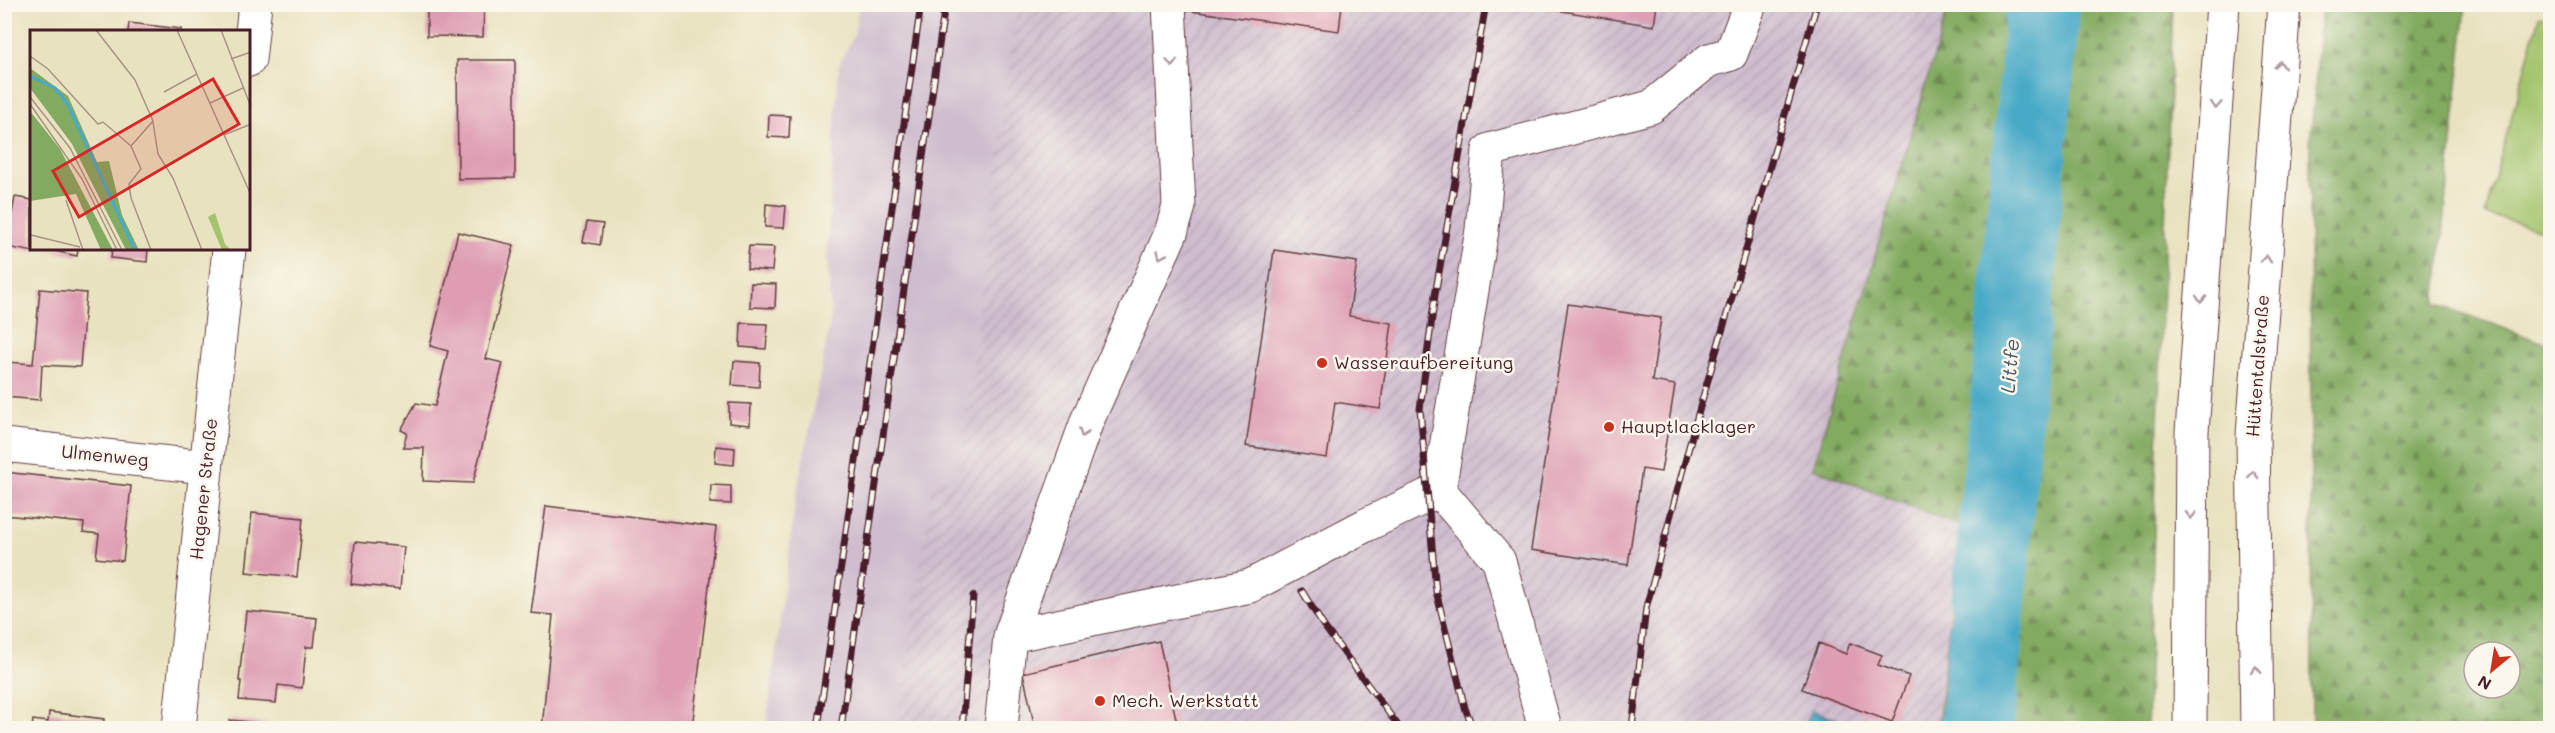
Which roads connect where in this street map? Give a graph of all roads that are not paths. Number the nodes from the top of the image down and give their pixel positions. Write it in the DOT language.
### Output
graph roads {
  1 [pos="255,4"];
  2 [pos="1169,4"];
  3 [pos="1750,4"];
  4 [pos="2223,4"];
  5 [pos="2284,4"];
  6 [pos="250,51"];
  7 [pos="229,250"];
  8 [pos="4,445"];
  9 [pos="206,467"];
  10 [pos="1439,490"];
  11 [pos="1010,636"];
  12 [pos="179,729"];
  13 [pos="1001,729"];
  14 [pos="1545,729"];
  15 [pos="2190,729"];
  16 [pos="2257,729"];
  1 -- 6 [label="main road"];
  2 -- 11 [label="main road, one-way"];
  3 -- 10 [label="main road"];
  4 -- 15 [label="main road, one-way"];
  16 -- 5 [label="main road, Hüttentalstraße, one-way"];
  7 -- 9 [label="main road, Hagener Straße"];
  8 -- 9 [label="main road, Ulmenweg"];
  9 -- 12 [label="main road, Hagener Straße"];
  10 -- 11 [label="main road"];
  10 -- 14 [label="main road"];
  11 -- 13 [label="main road"];
}
